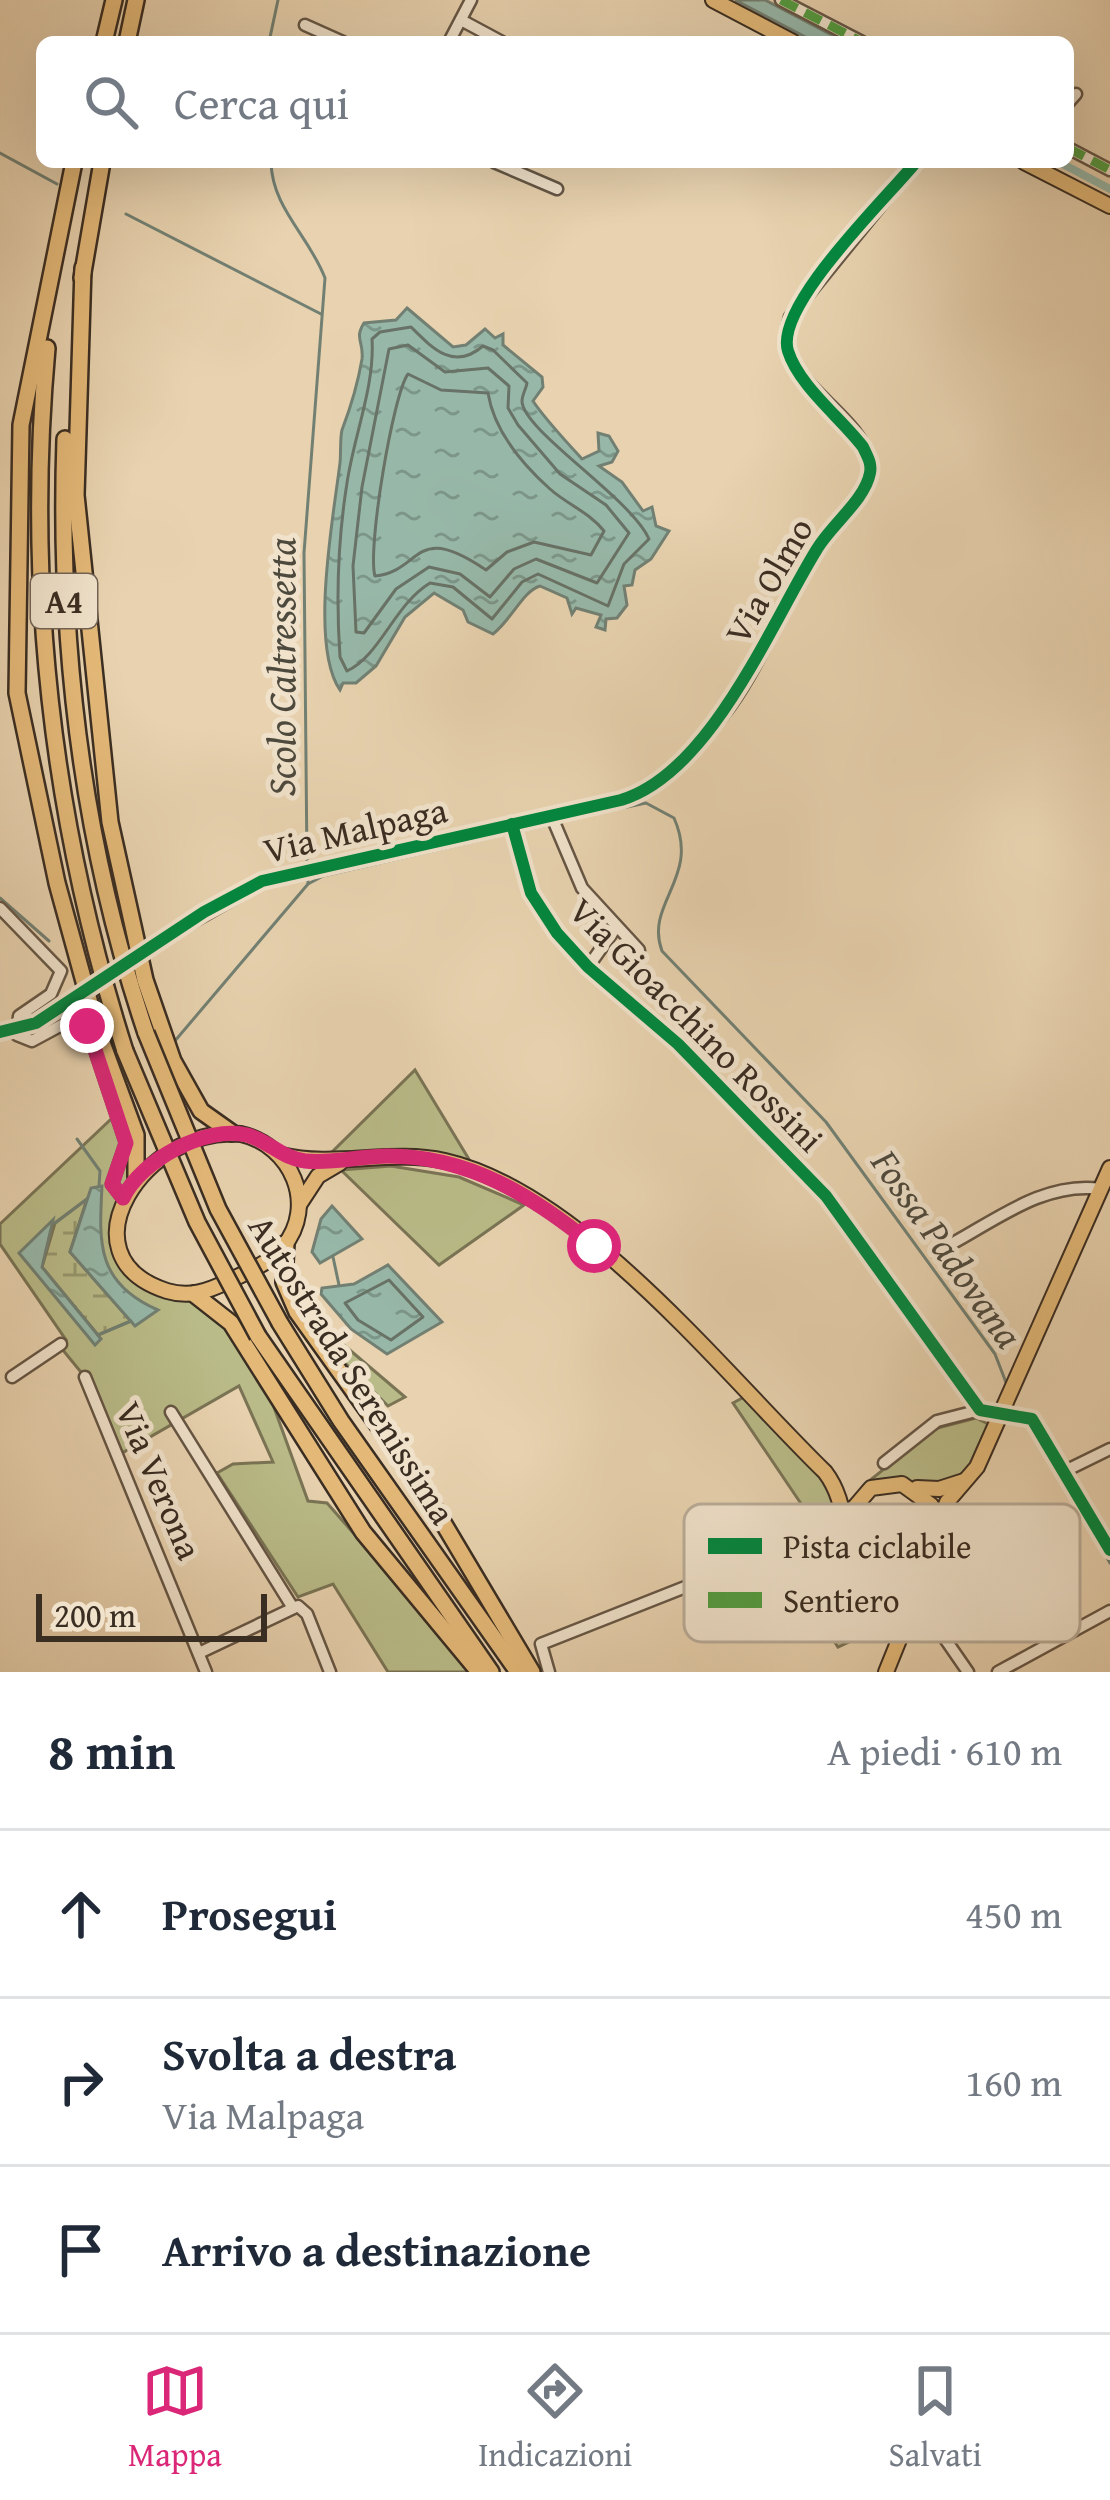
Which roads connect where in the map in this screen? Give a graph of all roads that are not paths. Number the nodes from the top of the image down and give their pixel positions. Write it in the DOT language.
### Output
graph roads {
  1 [pos="114,0"];
  2 [pos="136,0"];
  3 [pos="471,0"];
  4 [pos="712,0"];
  5 [pos="782,0"];
  6 [pos="460,20"];
  7 [pos="305,25"];
  8 [pos="105,36"];
  9 [pos="129,36"];
  10 [pos="330,36"];
  11 [pos="452,36"];
  12 [pos="491,36"];
  13 [pos="781,36"];
  14 [pos="851,36"];
  15 [pos="1074,151"];
  16 [pos="75,168"];
  17 [pos="75,168"];
  18 [pos="101,168"];
  19 [pos="508,168"];
  20 [pos="911,168"];
  21 [pos="1036,168"];
  22 [pos="1110,170"];
  23 [pos="557,189"];
  24 [pos="1110,206"];
  25 [pos="83,268"];
  26 [pos="552,820"];
  27 [pos="513,829"];
  28 [pos="0,908"];
  29 [pos="615,929"];
  30 [pos="156,943"];
  31 [pos="639,950"];
  32 [pos="588,967"];
  33 [pos="69,1002"];
  34 [pos="153,1029"];
  35 [pos="16,1030"];
  36 [pos="0,1032"];
  37 [pos="113,1086"];
  38 [pos="122,1115"];
  39 [pos="232,1133"];
  40 [pos="281,1155"];
  41 [pos="361,1157"];
  42 [pos="1110,1168"];
  43 [pos="136,1177"];
  44 [pos="1101,1189"];
  45 [pos="123,1198"];
  46 [pos="299,1205"];
  47 [pos="286,1244"];
  48 [pos="936,1252"];
  49 [pos="194,1294"];
  50 [pos="61,1344"];
  51 [pos="12,1377"];
  52 [pos="85,1377"];
  53 [pos="1013,1406"];
  54 [pos="980,1410"];
  55 [pos="171,1412"];
  56 [pos="1110,1449"];
  57 [pos="884,1463"];
  58 [pos="1065,1471"];
  59 [pos="825,1472"];
  60 [pos="964,1481"];
  61 [pos="912,1487"];
  62 [pos="871,1488"];
  63 [pos="840,1504"];
  64 [pos="859,1504"];
  65 [pos="932,1504"];
  66 [pos="945,1504"];
  67 [pos="1110,1550"];
  68 [pos="684,1587"];
  69 [pos="292,1608"];
  70 [pos="1110,1611"];
  71 [pos="1080,1627"];
  72 [pos="898,1642"];
  73 [pos="947,1642"];
  74 [pos="1053,1642"];
  75 [pos="199,1653"];
  76 [pos="206,1672"];
  77 [pos="330,1672"];
  78 [pos="479,1672"];
  79 [pos="491,1672"];
  80 [pos="518,1672"];
  81 [pos="532,1672"];
  82 [pos="550,1672"];
  83 [pos="886,1672"];
  84 [pos="968,1672"];
  85 [pos="998,1672"];
  1 -- 8 [label="highway"];
  2 -- 9 [label="highway"];
  3 -- 6 [label="street"];
  4 -- 13 [label="main road"];
  5 -- 14 [label="street"];
  6 -- 11 [label="street"];
  6 -- 12 [label="street"];
  7 -- 10 [label="street"];
  15 -- 22 [label="street"];
  16 -- 79 [label="highway, Autostrada Serenissima / A4, bridge"];
  17 -- 37 [label="highway"];
  18 -- 25 [label="highway, Autostrada Serenissima / A4"];
  19 -- 23 [label="street"];
  20 -- 26 [label="street, Via Olmo"];
  21 -- 24 [label="main road"];
  25 -- 34 [label="highway"];
  25 -- 34 [label="highway, Autostrada Serenissima / A4"];
  26 -- 27 [label="street, Via Olmo"];
  26 -- 29 [label="street, Via Gioacchino Rossini"];
  27 -- 30 [label="street, Via Malpaga"];
  27 -- 32 [label="street, Via Gioacchino Rossini"];
  28 -- 35 [label="street"];
  29 -- 31 [label="street, Via Gioacchino Rossini"];
  29 -- 32 [label="street, Via Gioacchino Rossini"];
  32 -- 54 [label="street, Via Gioacchino Rossini"];
  33 -- 35 [label="street"];
  34 -- 39 [label="highway"];
  34 -- 80 [label="highway, Autostrada Serenissima / A4, bridge"];
  35 -- 36 [label="street"];
  35 -- 37 [label="street"];
  37 -- 38 [label="highway"];
  38 -- 43 [label="highway"];
  38 -- 45 [label="street"];
  39 -- 40 [label="main road"];
  39 -- 43 [label="main road"];
  40 -- 41 [label="main road"];
  40 -- 46 [label="main road"];
  41 -- 46 [label="main road"];
  41 -- 59 [label="main road"];
  42 -- 44 [label="main road"];
  43 -- 45 [label="main road"];
  44 -- 48 [label="street"];
  44 -- 53 [label="main road"];
  45 -- 49 [label="main road"];
  46 -- 47 [label="main road"];
  47 -- 49 [label="main road"];
  47 -- 81 [label="highway"];
  49 -- 78 [label="highway"];
  50 -- 51 [label="street"];
  52 -- 75 [label="street, Via Verona"];
  53 -- 54 [label="street"];
  53 -- 58 [label="street"];
  53 -- 60 [label="main road"];
  54 -- 57 [label="street"];
  55 -- 69 [label="street"];
  56 -- 58 [label="street"];
  58 -- 67 [label="street"];
  59 -- 62 [label="main road"];
  59 -- 63 [label="main road"];
  60 -- 61 [label="main road"];
  60 -- 66 [label="main road"];
  61 -- 62 [label="main road"];
  61 -- 65 [label="main road"];
  62 -- 64 [label="main road"];
  68 -- 82 [label="street"];
  69 -- 75 [label="street"];
  69 -- 77 [label="street"];
  70 -- 71 [label="street"];
  72 -- 83 [label="main road"];
  73 -- 84 [label="street"];
  74 -- 85 [label="street"];
  75 -- 76 [label="street, Via Verona"];
}
